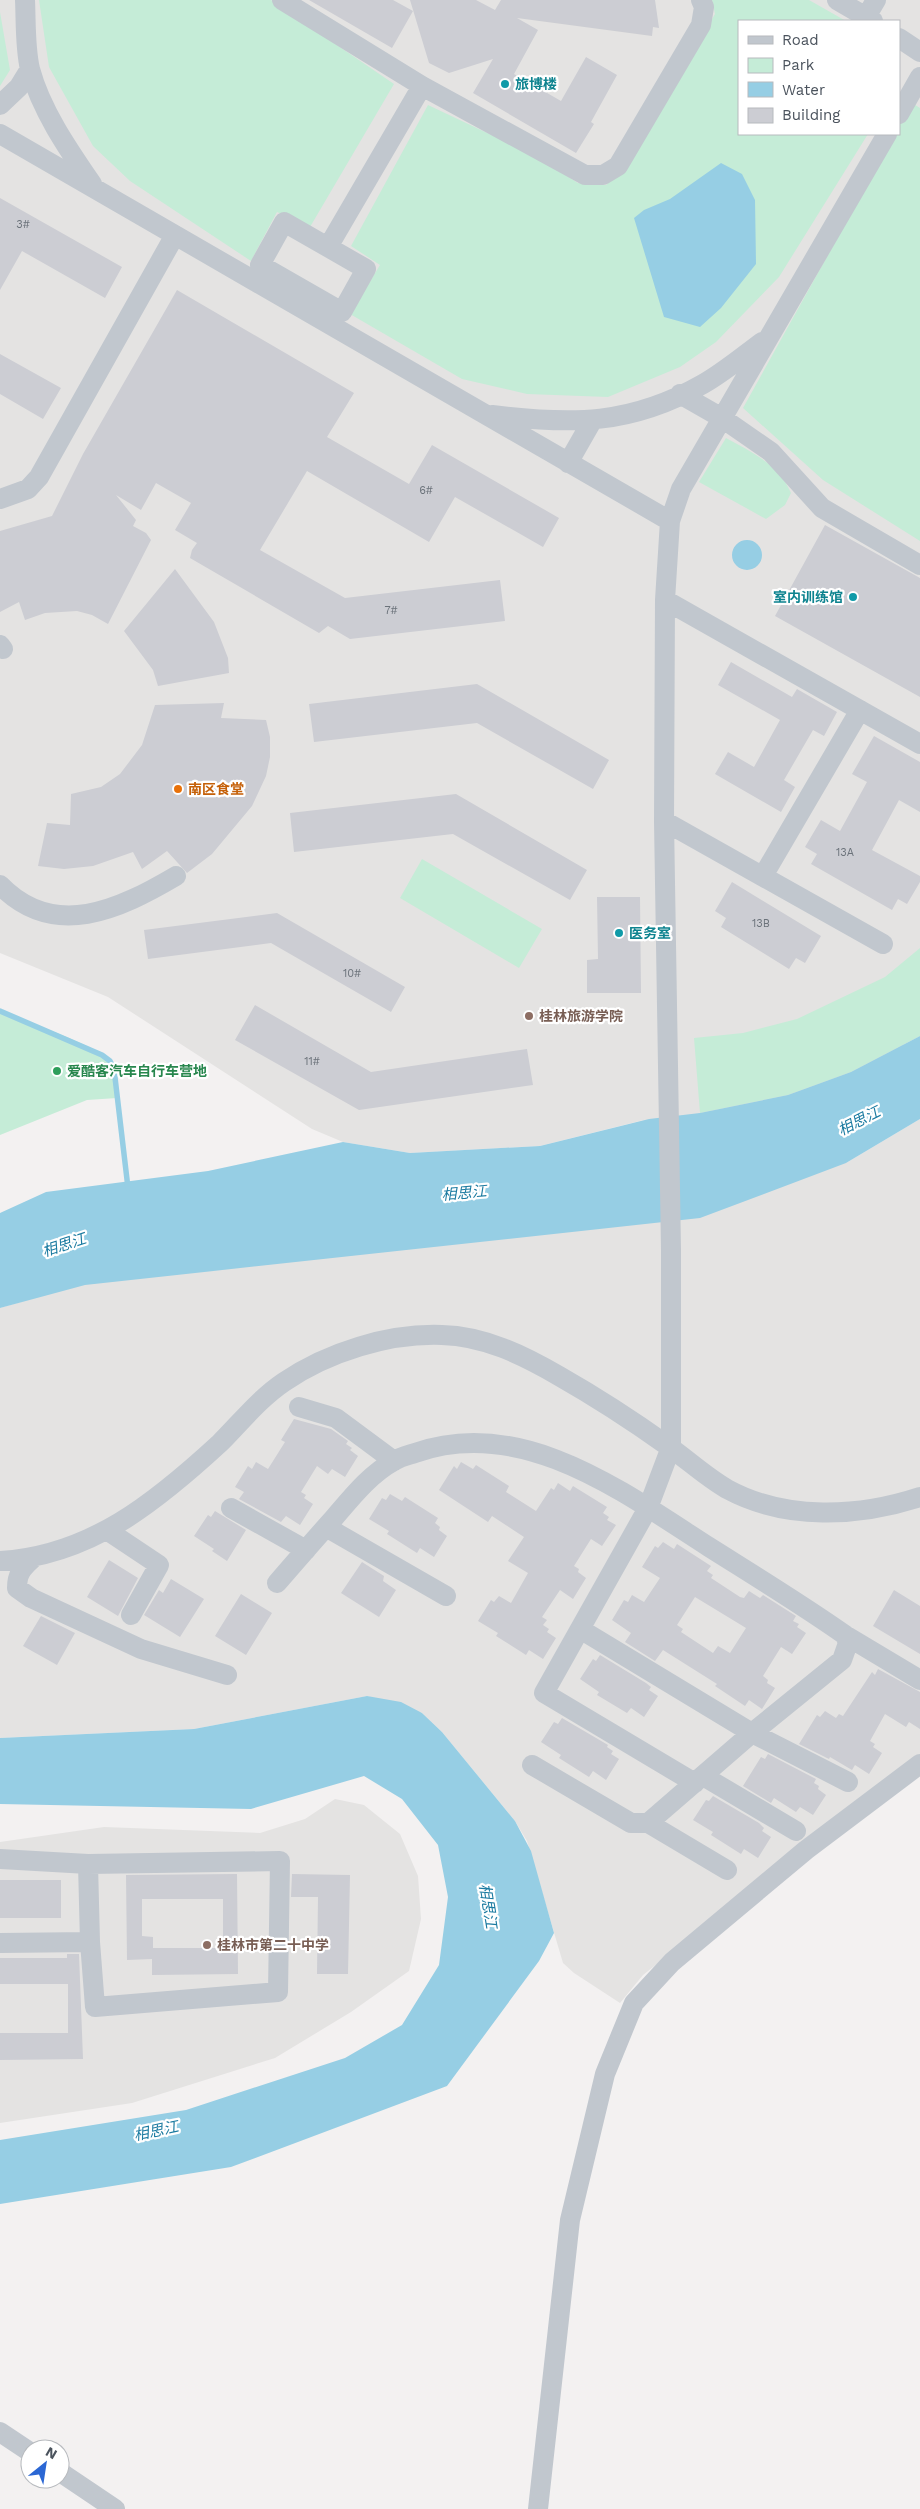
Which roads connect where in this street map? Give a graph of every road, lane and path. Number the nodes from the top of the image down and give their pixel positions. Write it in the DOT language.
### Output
graph roads {
  1 [pos="13,0"];
  2 [pos="25,0"];
  3 [pos="282,0"];
  4 [pos="701,0"];
  5 [pos="837,0"];
  6 [pos="871,13"];
  7 [pos="26,27"];
  8 [pos="900,39"];
  9 [pos="920,52"];
  10 [pos="30,68"];
  11 [pos="422,86"];
  12 [pos="917,88"];
  13 [pos="0,105"];
  14 [pos="900,113"];
  15 [pos="0,134"];
  16 [pos="886,135"];
  17 [pos="95,189"];
  18 [pos="175,236"];
  19 [pos="328,247"];
  20 [pos="300,298"];
  21 [pos="770,336"];
  22 [pos="680,394"];
  23 [pos="484,414"];
  24 [pos="722,418"];
  25 [pos="592,421"];
  26 [pos="568,462"];
  27 [pos="0,500"];
  28 [pos="670,521"];
  29 [pos="920,565"];
  30 [pos="665,600"];
  31 [pos="860,710"];
  32 [pos="920,744"];
  33 [pos="664,820"];
  34 [pos="176,876"];
  35 [pos="763,876"];
  36 [pos="0,885"];
  37 [pos="884,944"];
  38 [pos="298,1407"];
  39 [pos="671,1448"];
  40 [pos="394,1460"];
  41 [pos="920,1497"];
  42 [pos="231,1508"];
  43 [pos="648,1508"];
  44 [pos="326,1527"];
  45 [pos="108,1531"];
  46 [pos="306,1550"];
  47 [pos="12,1558"];
  48 [pos="277,1583"];
  49 [pos="446,1596"];
  50 [pos="131,1616"];
  51 [pos="580,1629"];
  52 [pos="845,1635"];
  53 [pos="227,1675"];
  54 [pos="920,1680"];
  55 [pos="752,1732"];
  56 [pos="920,1764"];
  57 [pos="532,1765"];
  58 [pos="699,1779"];
  59 [pos="848,1782"];
  60 [pos="648,1823"];
  61 [pos="796,1831"];
  62 [pos="0,1859"];
  63 [pos="88,1864"];
  64 [pos="726,1870"];
  65 [pos="90,1942"];
  66 [pos="0,1943"];
  67 [pos="0,2432"];
  68 [pos="20,2445"];
  69 [pos="70,2479"];
  70 [pos="115,2509"];
  71 [pos="538,2509"];
  1 -- 7 [label="street"];
  2 -- 7 [label="street"];
  3 -- 11 [label="street"];
  4 -- 11 [label="street"];
  5 -- 6 [label="street"];
  7 -- 10 [label="street"];
  8 -- 9 [label="street"];
  10 -- 13 [label="street"];
  10 -- 17 [label="street"];
  11 -- 19 [label="street"];
  12 -- 14 [label="street"];
  15 -- 17 [label="street"];
  16 -- 21 [label="street"];
  17 -- 18 [label="street"];
  18 -- 20 [label="street"];
  18 -- 27 [label="street"];
  19 -- 20 [label="street"];
  19 -- 20 [label="street"];
  20 -- 23 [label="street"];
  21 -- 22 [label="street"];
  21 -- 24 [label="street"];
  22 -- 24 [label="street"];
  22 -- 25 [label="street"];
  23 -- 25 [label="street"];
  23 -- 26 [label="street"];
  24 -- 28 [label="street"];
  24 -- 29 [label="street"];
  25 -- 26 [label="street"];
  26 -- 28 [label="street"];
  28 -- 30 [label="street"];
  30 -- 31 [label="street"];
  30 -- 33 [label="street"];
  31 -- 32 [label="street"];
  31 -- 35 [label="street"];
  33 -- 35 [label="street"];
  33 -- 39 [label="street"];
  34 -- 36 [label="street"];
  35 -- 37 [label="street"];
  38 -- 40 [label="street"];
  39 -- 41 [label="street"];
  39 -- 43 [label="street"];
  39 -- 45 [label="street"];
  40 -- 43 [label="street"];
  40 -- 44 [label="street"];
  42 -- 46 [label="street"];
  43 -- 51 [label="street"];
  43 -- 52 [label="street"];
  44 -- 46 [label="street"];
  44 -- 49 [label="street"];
  45 -- 47 [label="street"];
  45 -- 50 [label="street"];
  46 -- 48 [label="street"];
  47 -- 53 [label="street"];
  51 -- 55 [label="street"];
  51 -- 58 [label="street"];
  52 -- 54 [label="street"];
  52 -- 55 [label="street"];
  55 -- 58 [label="street"];
  55 -- 59 [label="street"];
  56 -- 71 [label="street"];
  57 -- 60 [label="street"];
  58 -- 60 [label="street"];
  58 -- 61 [label="street"];
  60 -- 64 [label="street"];
  62 -- 63 [label="street"];
  63 -- 65 [label="street"];
  63 -- 65 [label="street"];
  65 -- 66 [label="street"];
  67 -- 68 [label="street"];
  69 -- 70 [label="street"];
}
